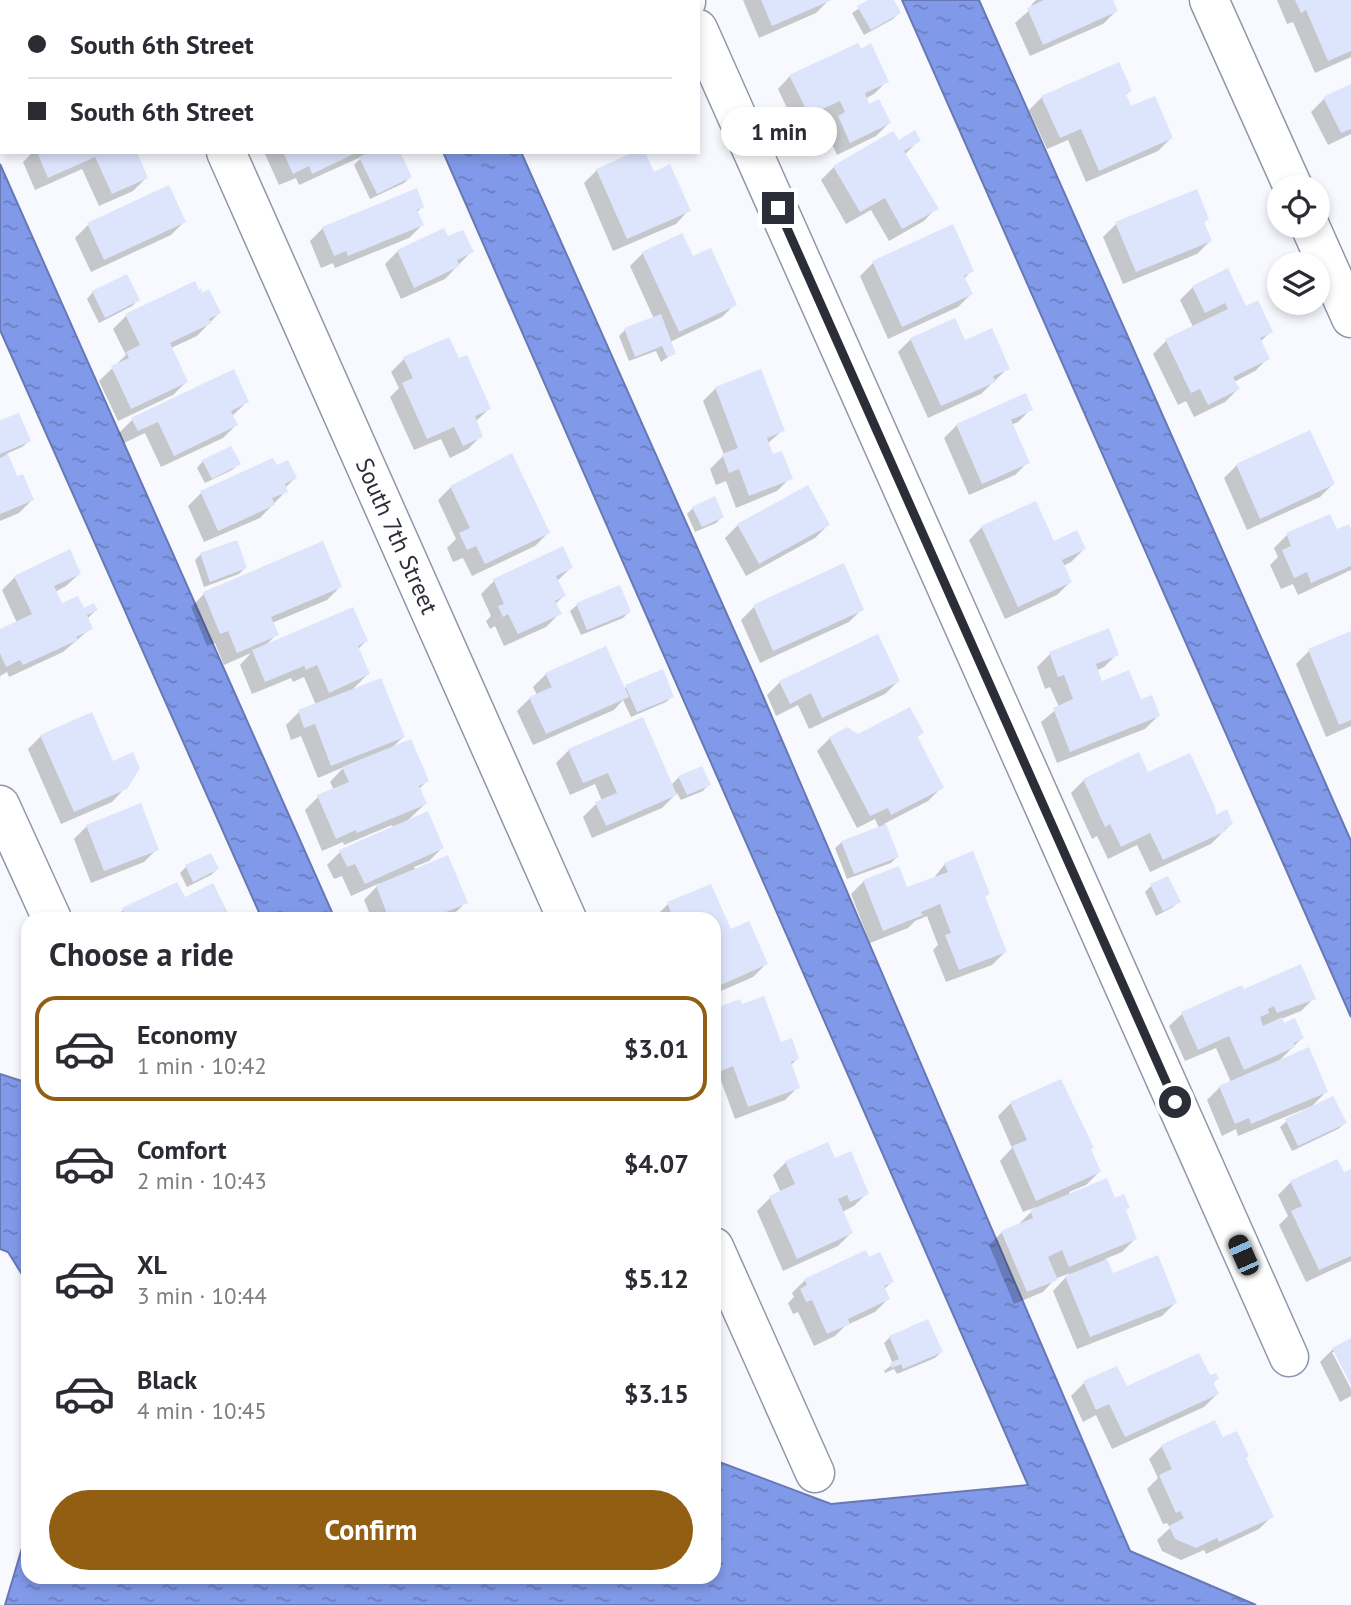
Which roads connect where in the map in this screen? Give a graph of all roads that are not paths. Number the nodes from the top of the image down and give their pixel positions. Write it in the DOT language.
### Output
graph roads {
  1 [pos="1209,0"];
  2 [pos="700,33"];
  3 [pos="227,154"];
  4 [pos="1288,175"];
  5 [pos="1315,238"];
  6 [pos="1351,318"];
  7 [pos="0,805"];
  8 [pos="49,912"];
  9 [pos="565,912"];
  10 [pos="721,1263"];
  11 [pos="1289,1357"];
  12 [pos="815,1473"];
  1 -- 4 [label="street"];
  2 -- 11 [label="street"];
  3 -- 9 [label="street, South 7th Street"];
  5 -- 6 [label="street"];
  7 -- 8 [label="street"];
  10 -- 12 [label="street"];
}
